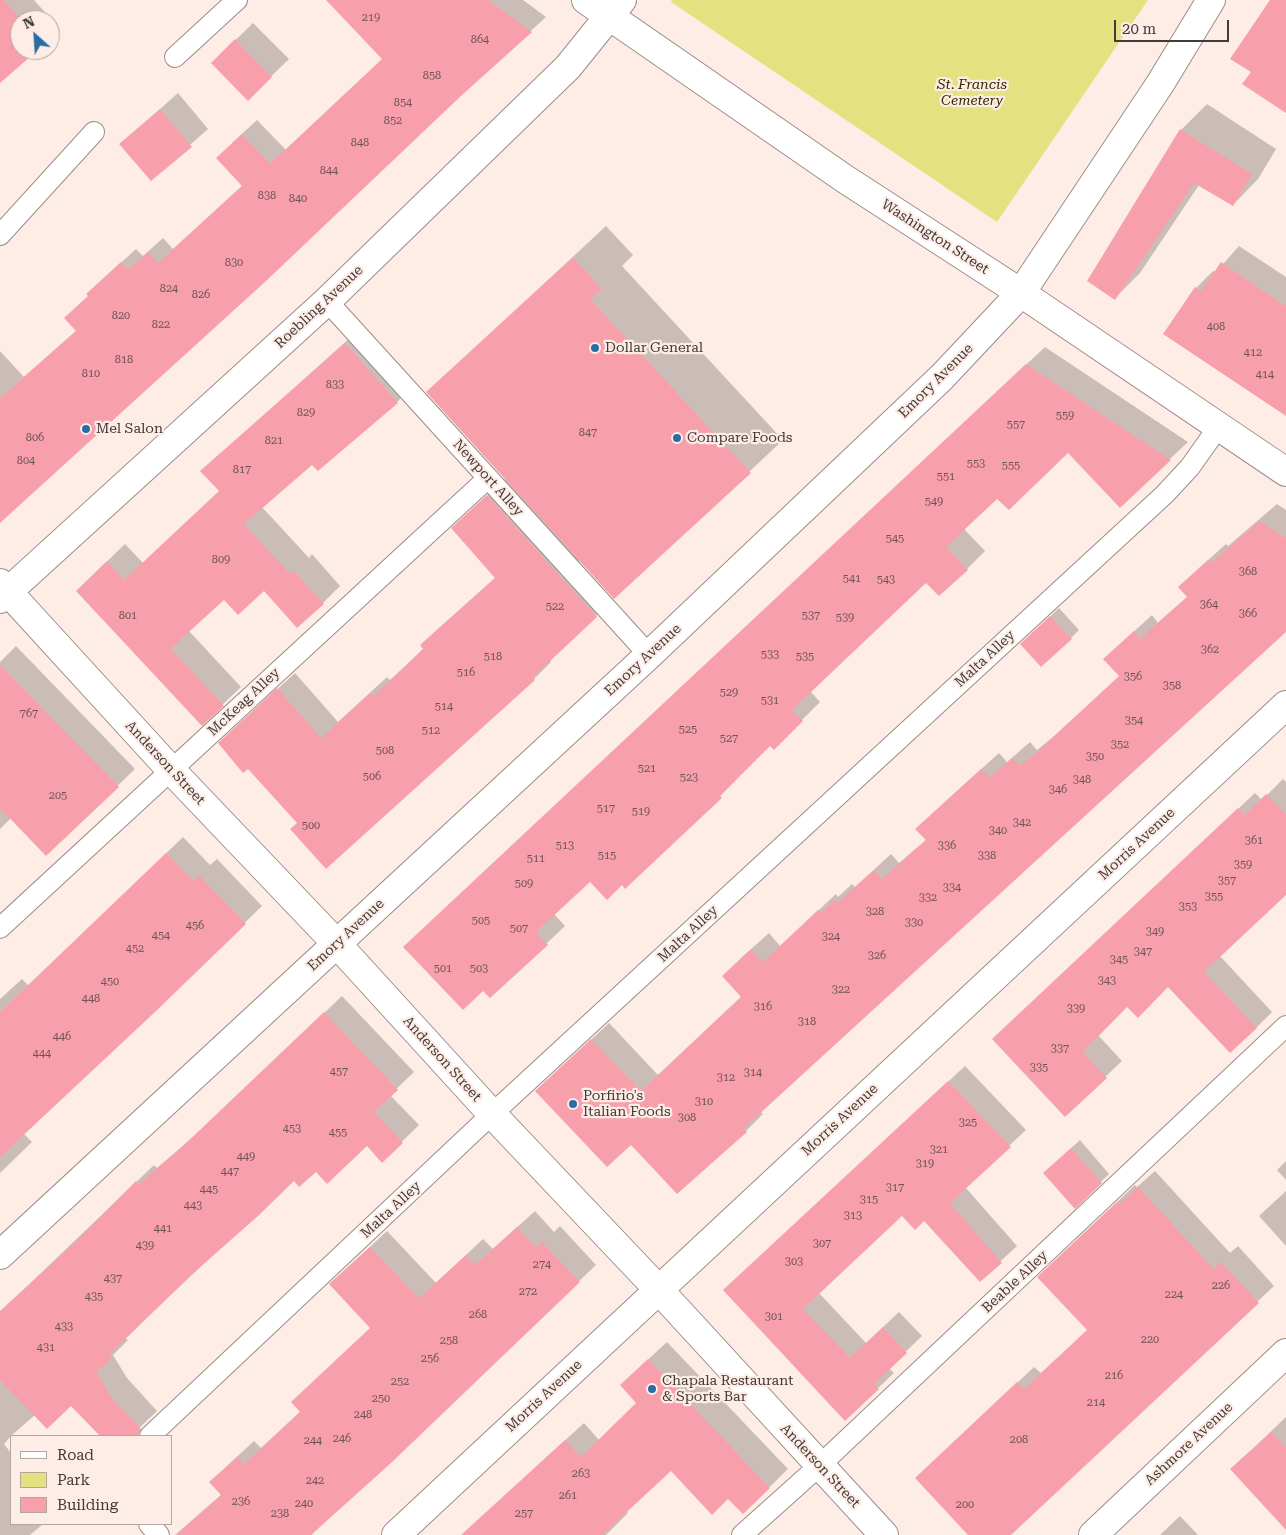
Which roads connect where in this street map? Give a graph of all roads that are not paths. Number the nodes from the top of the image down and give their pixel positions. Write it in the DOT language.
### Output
graph roads {
  1 [pos="237,0"];
  2 [pos="586,0"];
  3 [pos="1210,0"];
  4 [pos="616,8"];
  5 [pos="175,58"];
  6 [pos="94,132"];
  7 [pos="0,235"];
  8 [pos="1021,293"];
  9 [pos="327,301"];
  10 [pos="1218,426"];
  11 [pos="1286,472"];
  12 [pos="488,478"];
  13 [pos="3,591"];
  14 [pos="649,655"];
  15 [pos="1286,706"];
  16 [pos="171,770"];
  17 [pos="0,928"];
  18 [pos="336,944"];
  19 [pos="1286,1026"];
  20 [pos="492,1114"];
  21 [pos="0,1254"];
  22 [pos="658,1289"];
  23 [pos="1286,1353"];
  24 [pos="151,1435"];
  25 [pos="819,1466"];
  26 [pos="150,1525"];
  27 [pos="159,1535"];
  28 [pos="396,1535"];
  29 [pos="742,1535"];
  30 [pos="884,1535"];
  31 [pos="1093,1535"];
  1 -- 5 [label="lane"];
  2 -- 4 [label="street, Washington Street"];
  3 -- 8 [label="street, Emory Avenue"];
  4 -- 8 [label="street, Washington Street"];
  4 -- 9 [label="street, Roebling Avenue"];
  6 -- 7 [label="lane"];
  8 -- 10 [label="street, Washington Street"];
  8 -- 14 [label="street, Emory Avenue"];
  9 -- 12 [label="lane, Newport Alley"];
  9 -- 13 [label="street, Roebling Avenue"];
  10 -- 11 [label="street, Washington Street"];
  10 -- 20 [label="lane, Malta Alley"];
  12 -- 14 [label="lane, Newport Alley"];
  12 -- 16 [label="lane, McKeag Alley"];
  13 -- 16 [label="street, Anderson Street"];
  14 -- 18 [label="street, Emory Avenue"];
  15 -- 22 [label="street, Morris Avenue"];
  16 -- 17 [label="lane, McKeag Alley"];
  16 -- 18 [label="street, Anderson Street"];
  18 -- 20 [label="street, Anderson Street"];
  18 -- 21 [label="street, Emory Avenue"];
  19 -- 25 [label="lane, Beable Alley"];
  20 -- 22 [label="street, Anderson Street"];
  20 -- 24 [label="lane, Malta Alley"];
  22 -- 25 [label="street, Anderson Street"];
  22 -- 28 [label="street, Morris Avenue"];
  23 -- 31 [label="street, Ashmore Avenue"];
  25 -- 29 [label="lane, Beable Alley"];
  25 -- 30 [label="street, Anderson Street"];
  26 -- 27 [label="lane"];
}
